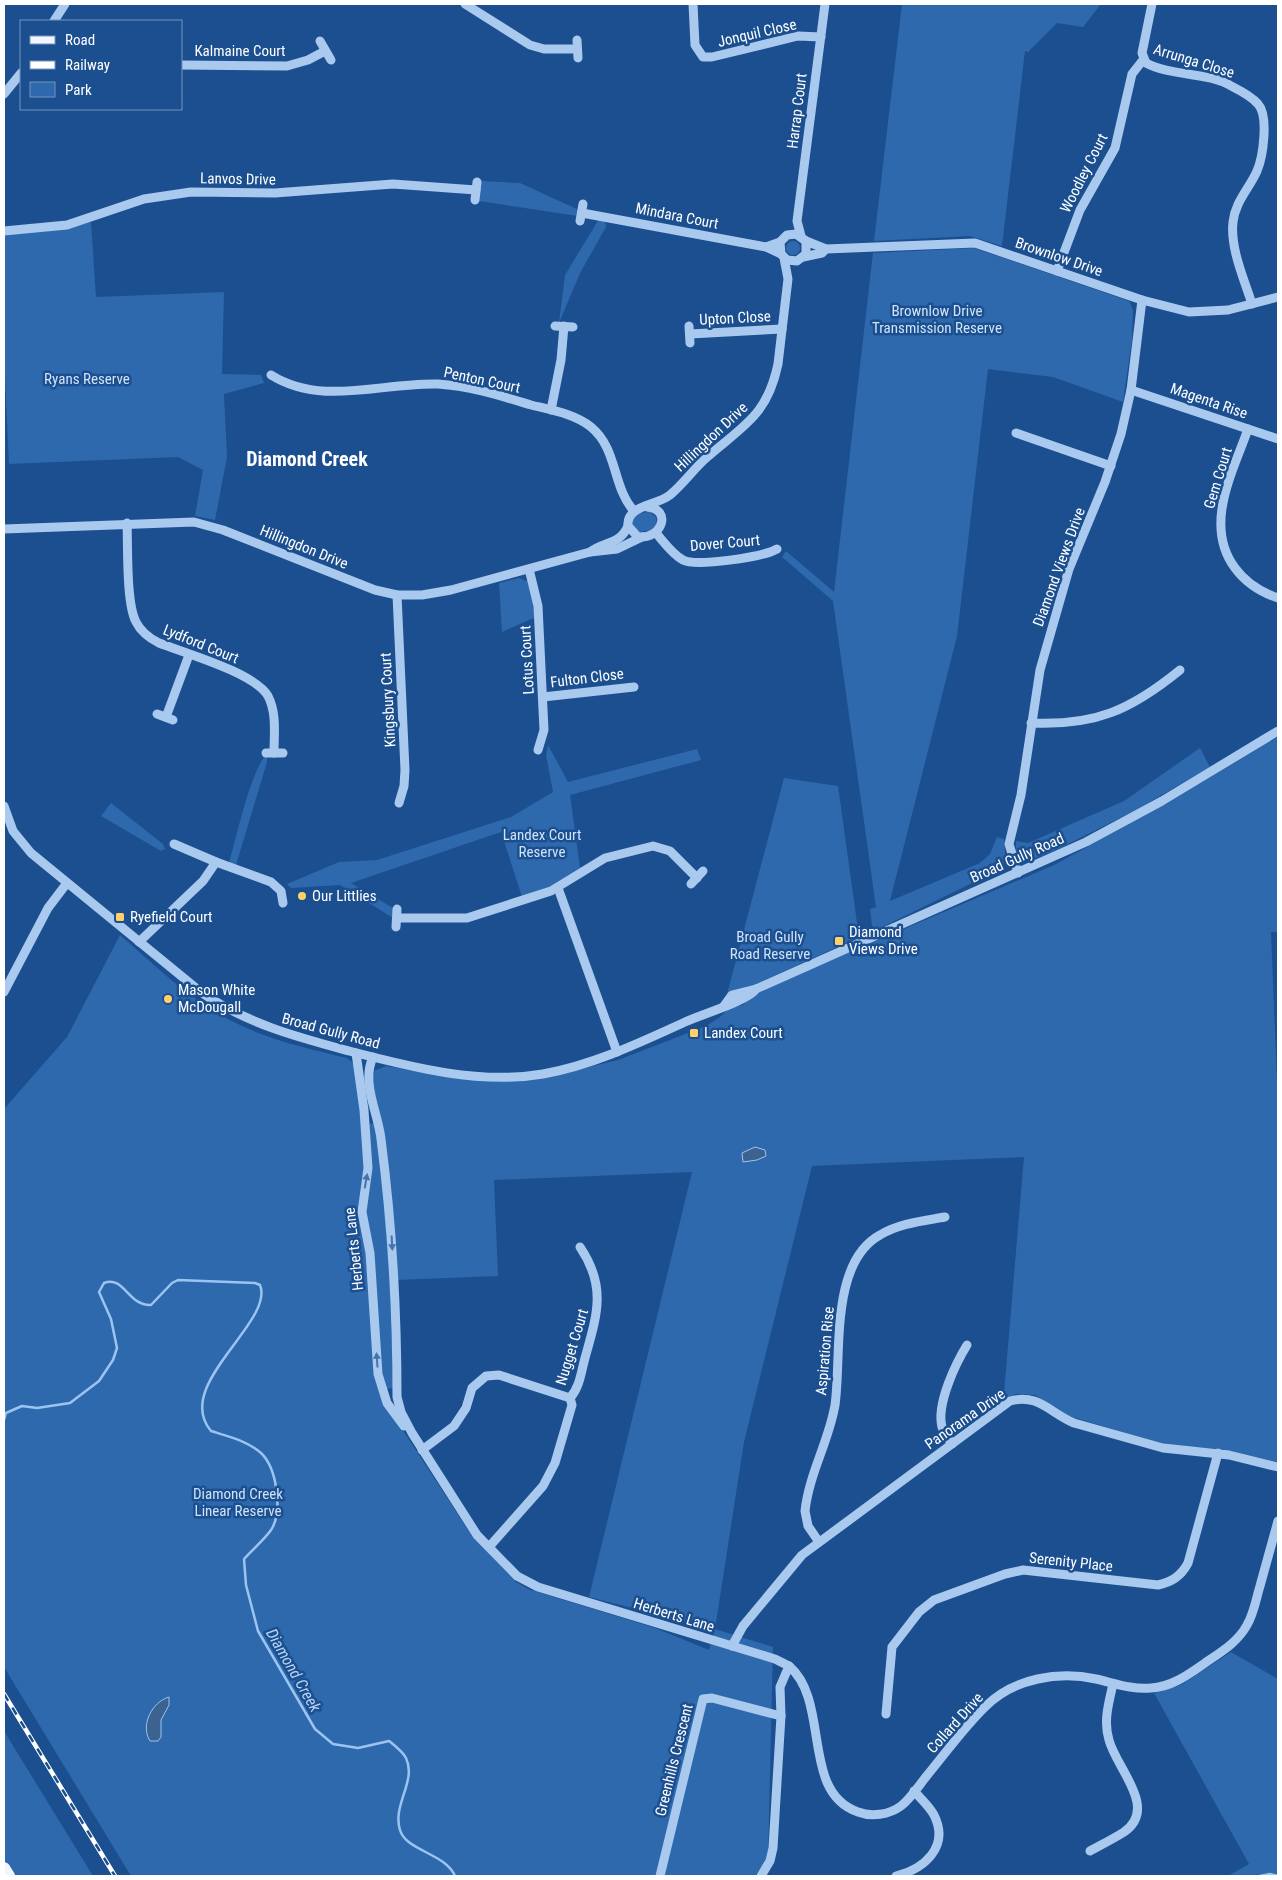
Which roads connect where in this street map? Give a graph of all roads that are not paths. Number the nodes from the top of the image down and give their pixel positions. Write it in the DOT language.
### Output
graph roads {
  1 [pos="65,4"];
  2 [pos="465,4"];
  3 [pos="693,4"];
  4 [pos="825,4"];
  5 [pos="1152,4"];
  6 [pos="55,20"];
  7 [pos="820,37"];
  8 [pos="320,41"];
  9 [pos="577,49"];
  10 [pos="325,51"];
  11 [pos="331,60"];
  12 [pos="1143,60"];
  13 [pos="182,65"];
  14 [pos="20,74"];
  15 [pos="4,94"];
  16 [pos="476,191"];
  17 [pos="582,213"];
  18 [pos="797,221"];
  19 [pos="4,231"];
  20 [pos="784,238"];
  21 [pos="803,239"];
  22 [pos="766,247"];
  23 [pos="826,249"];
  24 [pos="782,256"];
  25 [pos="800,259"];
  26 [pos="1058,271"];
  27 [pos="788,278"];
  28 [pos="1278,297"];
  29 [pos="1142,300"];
  30 [pos="1252,304"];
  31 [pos="564,326"];
  32 [pos="782,329"];
  33 [pos="690,334"];
  34 [pos="271,375"];
  35 [pos="1131,390"];
  36 [pos="550,410"];
  37 [pos="1248,429"];
  38 [pos="1016,433"];
  39 [pos="1278,439"];
  40 [pos="1111,466"];
  41 [pos="669,496"];
  42 [pos="647,507"];
  43 [pos="634,510"];
  44 [pos="662,517"];
  45 [pos="127,523"];
  46 [pos="628,526"];
  47 [pos="4,530"];
  48 [pos="656,533"];
  49 [pos="642,537"];
  50 [pos="777,549"];
  51 [pos="590,552"];
  52 [pos="529,569"];
  53 [pos="397,595"];
  54 [pos="1278,598"];
  55 [pos="189,655"];
  56 [pos="1180,670"];
  57 [pos="634,687"];
  58 [pos="543,697"];
  59 [pos="165,717"];
  60 [pos="1031,723"];
  61 [pos="1278,731"];
  62 [pos="538,750"];
  63 [pos="275,753"];
  64 [pos="399,803"];
  65 [pos="4,806"];
  66 [pos="174,844"];
  67 [pos="216,862"];
  68 [pos="1018,873"];
  69 [pos="697,878"];
  70 [pos="67,882"];
  71 [pos="558,888"];
  72 [pos="283,902"];
  73 [pos="397,918"];
  74 [pos="139,942"];
  75 [pos="4,990"];
  76 [pos="618,1052"];
  77 [pos="356,1053"];
  78 [pos="374,1058"];
  79 [pos="379,1123"];
  80 [pos="365,1124"];
  81 [pos="945,1218"];
  82 [pos="580,1247"];
  83 [pos="967,1345"];
  84 [pos="397,1387"];
  85 [pos="381,1389"];
  86 [pos="570,1398"];
  87 [pos="412,1433"];
  88 [pos="952,1444"];
  89 [pos="422,1450"];
  90 [pos="1218,1454"];
  91 [pos="1278,1467"];
  92 [pos="1278,1520"];
  93 [pos="819,1542"];
  94 [pos="489,1547"];
  95 [pos="732,1646"];
  96 [pos="789,1666"];
  97 [pos="1113,1684"];
  98 [pos="886,1714"];
  99 [pos="781,1716"];
  100 [pos="914,1791"];
  101 [pos="1090,1851"];
  102 [pos="4,1868"];
  103 [pos="9,1876"];
  104 [pos="660,1876"];
  105 [pos="761,1876"];
  106 [pos="896,1876"];
  1 -- 6 [label="street"];
  2 -- 9 [label="street"];
  3 -- 7 [label="street, Jonquil Close"];
  4 -- 7 [label="street, Harrap Court"];
  5 -- 12 [label="street, Arrunga Close"];
  7 -- 18 [label="street, Harrap Court"];
  8 -- 10 [label="street"];
  10 -- 11 [label="street"];
  10 -- 13 [label="street, Kalmaine Court"];
  12 -- 26 [label="street, Woodley Court"];
  12 -- 30 [label="street, Arrunga Close"];
  14 -- 15 [label="street"];
  16 -- 19 [label="street, Lanvos Drive"];
  17 -- 22 [label="street, Mindara Court"];
  18 -- 20 [label="street, Harrap Court"];
  18 -- 21 [label="street, Harrap Court"];
  20 -- 21 [label="street"];
  20 -- 22 [label="street"];
  20 -- 24 [label="street"];
  21 -- 23 [label="street, Brownlow Drive"];
  21 -- 25 [label="street"];
  22 -- 24 [label="street, Mindara Court"];
  23 -- 25 [label="street, Brownlow Drive"];
  23 -- 26 [label="street, Brownlow Drive"];
  24 -- 25 [label="street"];
  24 -- 27 [label="street, Hillingdon Drive"];
  25 -- 27 [label="street, Hillingdon Drive"];
  26 -- 29 [label="street, Brownlow Drive"];
  27 -- 32 [label="street, Hillingdon Drive"];
  28 -- 30 [label="street, Brownlow Drive"];
  29 -- 30 [label="street, Brownlow Drive"];
  29 -- 35 [label="street, Diamond Views Drive"];
  31 -- 36 [label="street"];
  32 -- 33 [label="street, Upton Close"];
  32 -- 41 [label="street, Hillingdon Drive"];
  34 -- 36 [label="street, Penton Court"];
  35 -- 37 [label="street, Magenta Rise"];
  35 -- 40 [label="street, Diamond Views Drive"];
  36 -- 43 [label="street, Penton Court"];
  37 -- 39 [label="street, Magenta Rise"];
  37 -- 54 [label="street, Gem Court"];
  38 -- 40 [label="street"];
  40 -- 60 [label="street, Diamond Views Drive"];
  41 -- 42 [label="street, Hillingdon Drive"];
  41 -- 44 [label="street, Hillingdon Drive"];
  42 -- 43 [label="street"];
  42 -- 44 [label="street"];
  43 -- 46 [label="street"];
  44 -- 48 [label="street"];
  45 -- 47 [label="street, Hillingdon Drive"];
  45 -- 53 [label="street, Hillingdon Drive"];
  45 -- 55 [label="street, Lydford Court"];
  46 -- 49 [label="street"];
  46 -- 51 [label="street, Hillingdon Drive"];
  48 -- 49 [label="street"];
  48 -- 50 [label="street, Dover Court"];
  49 -- 51 [label="street, Hillingdon Drive"];
  51 -- 52 [label="street, Hillingdon Drive"];
  52 -- 53 [label="street, Hillingdon Drive"];
  52 -- 58 [label="street, Lotus Court"];
  53 -- 64 [label="street, Kingsbury Court"];
  55 -- 59 [label="street"];
  55 -- 63 [label="street, Lydford Court"];
  56 -- 60 [label="street"];
  57 -- 58 [label="street, Fulton Close"];
  58 -- 62 [label="street, Lotus Court"];
  60 -- 68 [label="street, Diamond Views Drive"];
  61 -- 68 [label="street, Broad Gully Road"];
  65 -- 70 [label="street, Broad Gully Road"];
  66 -- 67 [label="street"];
  67 -- 72 [label="street"];
  67 -- 74 [label="street"];
  68 -- 76 [label="street, Broad Gully Road"];
  69 -- 71 [label="street"];
  70 -- 74 [label="street, Broad Gully Road"];
  70 -- 75 [label="street"];
  71 -- 73 [label="street"];
  71 -- 76 [label="street"];
  74 -- 77 [label="street, Broad Gully Road"];
  76 -- 78 [label="street, Broad Gully Road"];
  77 -- 78 [label="street, Broad Gully Road"];
  77 -- 80 [label="street, Herberts Lane"];
  78 -- 79 [label="street, Herberts Lane"];
  79 -- 80 [label="street"];
  79 -- 84 [label="street, Herberts Lane, one-way"];
  85 -- 80 [label="street, Herberts Lane, one-way"];
  81 -- 93 [label="street, Aspiration Rise"];
  82 -- 86 [label="street, Nugget Court"];
  83 -- 88 [label="street"];
  84 -- 85 [label="street"];
  84 -- 87 [label="street, Herberts Lane"];
  85 -- 87 [label="street, Herberts Lane"];
  86 -- 89 [label="street"];
  86 -- 94 [label="street, Nugget Court"];
  87 -- 89 [label="street, Herberts Lane"];
  88 -- 90 [label="street, Panorama Drive"];
  88 -- 93 [label="street, Panorama Drive"];
  89 -- 94 [label="street, Herberts Lane"];
  90 -- 91 [label="street, Panorama Drive"];
  90 -- 98 [label="street, Serenity Place"];
  92 -- 97 [label="street, Collard Drive"];
  93 -- 95 [label="street, Panorama Drive"];
  94 -- 95 [label="street, Herberts Lane"];
  95 -- 96 [label="street, Herberts Lane"];
  96 -- 99 [label="street"];
  96 -- 100 [label="street, Collard Drive"];
  97 -- 100 [label="street, Collard Drive"];
  97 -- 101 [label="street"];
  99 -- 104 [label="street, Greenhills Crescent"];
  99 -- 105 [label="street"];
  100 -- 106 [label="street"];
  102 -- 103 [label="main road"];
}
